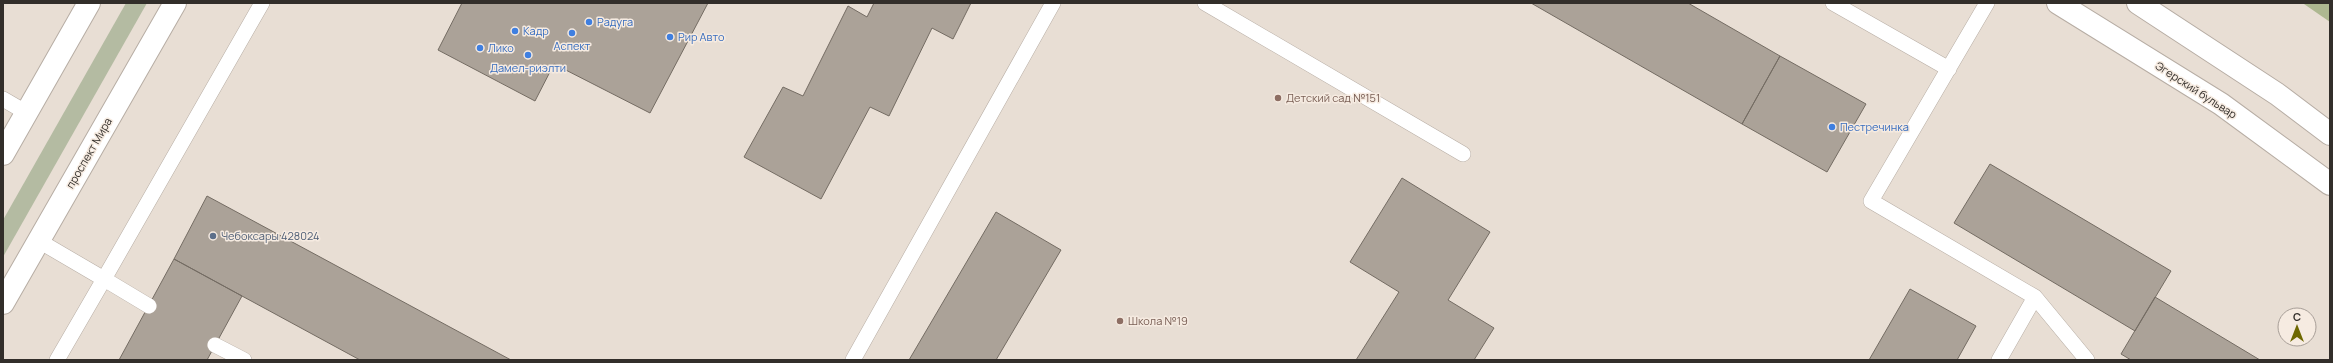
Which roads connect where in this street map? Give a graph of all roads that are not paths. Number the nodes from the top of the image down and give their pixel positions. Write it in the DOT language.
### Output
graph roads {
  1 [pos="89,3"];
  2 [pos="175,3"];
  3 [pos="262,3"];
  4 [pos="1053,3"];
  5 [pos="1205,3"];
  6 [pos="1833,3"];
  7 [pos="1987,3"];
  8 [pos="2058,3"];
  9 [pos="2138,3"];
  10 [pos="1949,69"];
  11 [pos="3,99"];
  12 [pos="27,113"];
  13 [pos="2330,134"];
  14 [pos="3,154"];
  15 [pos="1463,154"];
  16 [pos="2330,184"];
  17 [pos="38,241"];
  18 [pos="104,279"];
  19 [pos="2035,297"];
  20 [pos="3,303"];
  21 [pos="148,306"];
  22 [pos="215,345"];
  23 [pos="57,360"];
  24 [pos="244,360"];
  25 [pos="853,360"];
  26 [pos="1999,360"];
  27 [pos="2087,360"];
  1 -- 12 [label="main road"];
  2 -- 17 [label="main road, проспект Мира"];
  3 -- 18 [label="lane"];
  4 -- 25 [label="lane"];
  5 -- 15 [label="lane"];
  6 -- 10 [label="lane"];
  7 -- 10 [label="lane"];
  8 -- 16 [label="main road, Эгерский бульвар"];
  9 -- 13 [label="main road"];
  10 -- 19 [label="lane"];
  11 -- 12 [label="lane"];
  12 -- 14 [label="main road"];
  17 -- 18 [label="lane"];
  17 -- 20 [label="main road, проспект Мира"];
  18 -- 21 [label="lane"];
  18 -- 23 [label="lane"];
  19 -- 26 [label="lane"];
  19 -- 27 [label="lane"];
  22 -- 24 [label="lane"];
}
